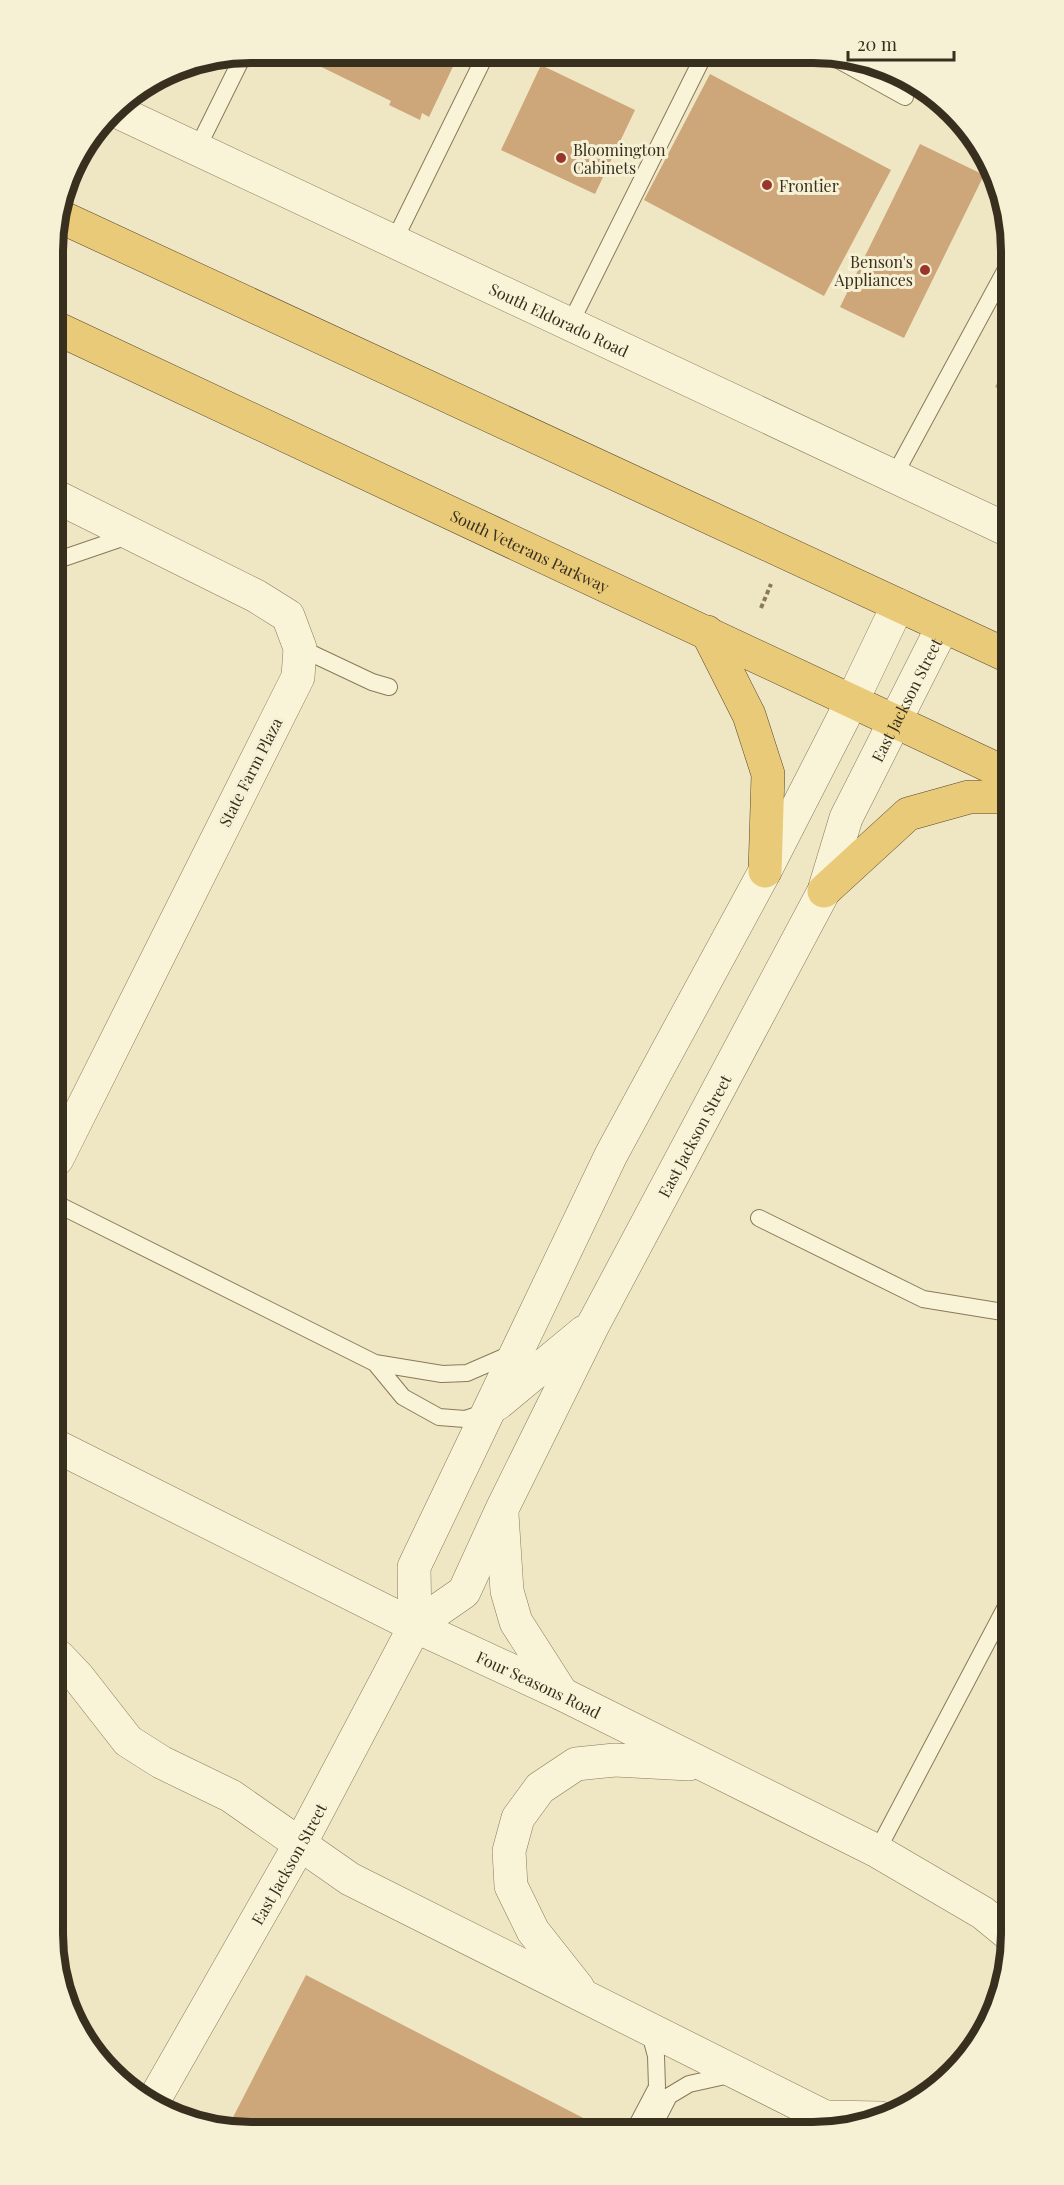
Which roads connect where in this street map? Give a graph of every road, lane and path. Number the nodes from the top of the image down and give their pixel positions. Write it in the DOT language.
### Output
graph roads {
  1 [pos="237,63"];
  2 [pos="482,63"];
  3 [pos="700,63"];
  4 [pos="852,67"];
  5 [pos="905,97"];
  6 [pos="123,114"];
  7 [pos="197,149"];
  8 [pos="66,219"];
  9 [pos="394,241"];
  10 [pos="1001,278"];
  11 [pos="570,324"];
  12 [pos="63,331"];
  13 [pos="894,476"];
  14 [pos="63,500"];
  15 [pos="1001,527"];
  16 [pos="133,535"];
  17 [pos="63,558"];
  18 [pos="773,581"];
  19 [pos="898,605"];
  20 [pos="761,608"];
  21 [pos="943,626"];
  22 [pos="707,632"];
  23 [pos="300,648"];
  24 [pos="1001,653"];
  25 [pos="389,687"];
  26 [pos="852,701"];
  27 [pos="895,722"];
  28 [pos="1001,771"];
  29 [pos="1001,797"];
  30 [pos="765,871"];
  31 [pos="824,891"];
  32 [pos="63,1147"];
  33 [pos="63,1207"];
  34 [pos="759,1218"];
  35 [pos="1001,1312"];
  36 [pos="593,1325"];
  37 [pos="517,1351"];
  38 [pos="375,1363"];
  39 [pos="488,1411"];
  40 [pos="63,1450"];
  41 [pos="502,1509"];
  42 [pos="1001,1616"];
  43 [pos="416,1626"];
  44 [pos="63,1661"];
  45 [pos="562,1694"];
  46 [pos="703,1765"];
  47 [pos="300,1844"];
  48 [pos="878,1851"];
  49 [pos="1001,1927"];
  50 [pos="585,1997"];
  51 [pos="649,2029"];
  52 [pos="738,2073"];
  53 [pos="156,2096"];
  54 [pos="834,2120"];
  55 [pos="639,2122"];
  56 [pos="656,2122"];
  1 -- 7 [label="lane"];
  2 -- 9 [label="lane"];
  3 -- 11 [label="lane"];
  4 -- 5 [label="lane"];
  6 -- 7 [label="street, South Eldorado Road"];
  7 -- 9 [label="street, South Eldorado Road"];
  8 -- 19 [label="highway"];
  9 -- 11 [label="street, South Eldorado Road"];
  10 -- 13 [label="lane"];
  11 -- 13 [label="street, South Eldorado Road"];
  12 -- 22 [label="highway, South Veterans Parkway"];
  13 -- 15 [label="street, South Eldorado Road"];
  14 -- 16 [label="street, State Farm Plaza"];
  16 -- 17 [label="lane"];
  16 -- 23 [label="street, State Farm Plaza"];
  18 -- 20 [label="path"];
  19 -- 21 [label="highway"];
  19 -- 26 [label="street, East Jackson Street"];
  21 -- 24 [label="highway"];
  21 -- 27 [label="street, East Jackson Street"];
  22 -- 26 [label="highway, South Veterans Parkway"];
  22 -- 30 [label="highway"];
  23 -- 25 [label="lane"];
  23 -- 32 [label="street, State Farm Plaza"];
  26 -- 27 [label="highway, South Veterans Parkway"];
  26 -- 30 [label="street, East Jackson Street"];
  27 -- 28 [label="highway, South Veterans Parkway"];
  27 -- 31 [label="street, East Jackson Street"];
  29 -- 31 [label="highway"];
  30 -- 37 [label="street, East Jackson Street"];
  31 -- 36 [label="street, East Jackson Street"];
  33 -- 38 [label="lane"];
  34 -- 35 [label="lane"];
  36 -- 39 [label="street"];
  36 -- 41 [label="street, East Jackson Street"];
  37 -- 38 [label="lane"];
  37 -- 39 [label="street, East Jackson Street"];
  38 -- 39 [label="lane"];
  39 -- 43 [label="street, East Jackson Street"];
  40 -- 43 [label="street, Four Seasons Road"];
  41 -- 43 [label="street, East Jackson Street"];
  41 -- 45 [label="street"];
  42 -- 48 [label="lane"];
  43 -- 45 [label="street, Four Seasons Road"];
  43 -- 47 [label="street, East Jackson Street"];
  44 -- 47 [label="street"];
  45 -- 46 [label="street, Four Seasons Road"];
  46 -- 48 [label="street, Four Seasons Road"];
  46 -- 50 [label="street"];
  47 -- 50 [label="street"];
  47 -- 53 [label="street, East Jackson Street"];
  48 -- 49 [label="street, Four Seasons Road"];
  50 -- 51 [label="street"];
  51 -- 52 [label="street"];
  51 -- 55 [label="lane"];
  52 -- 54 [label="street"];
  52 -- 56 [label="lane"];
}
